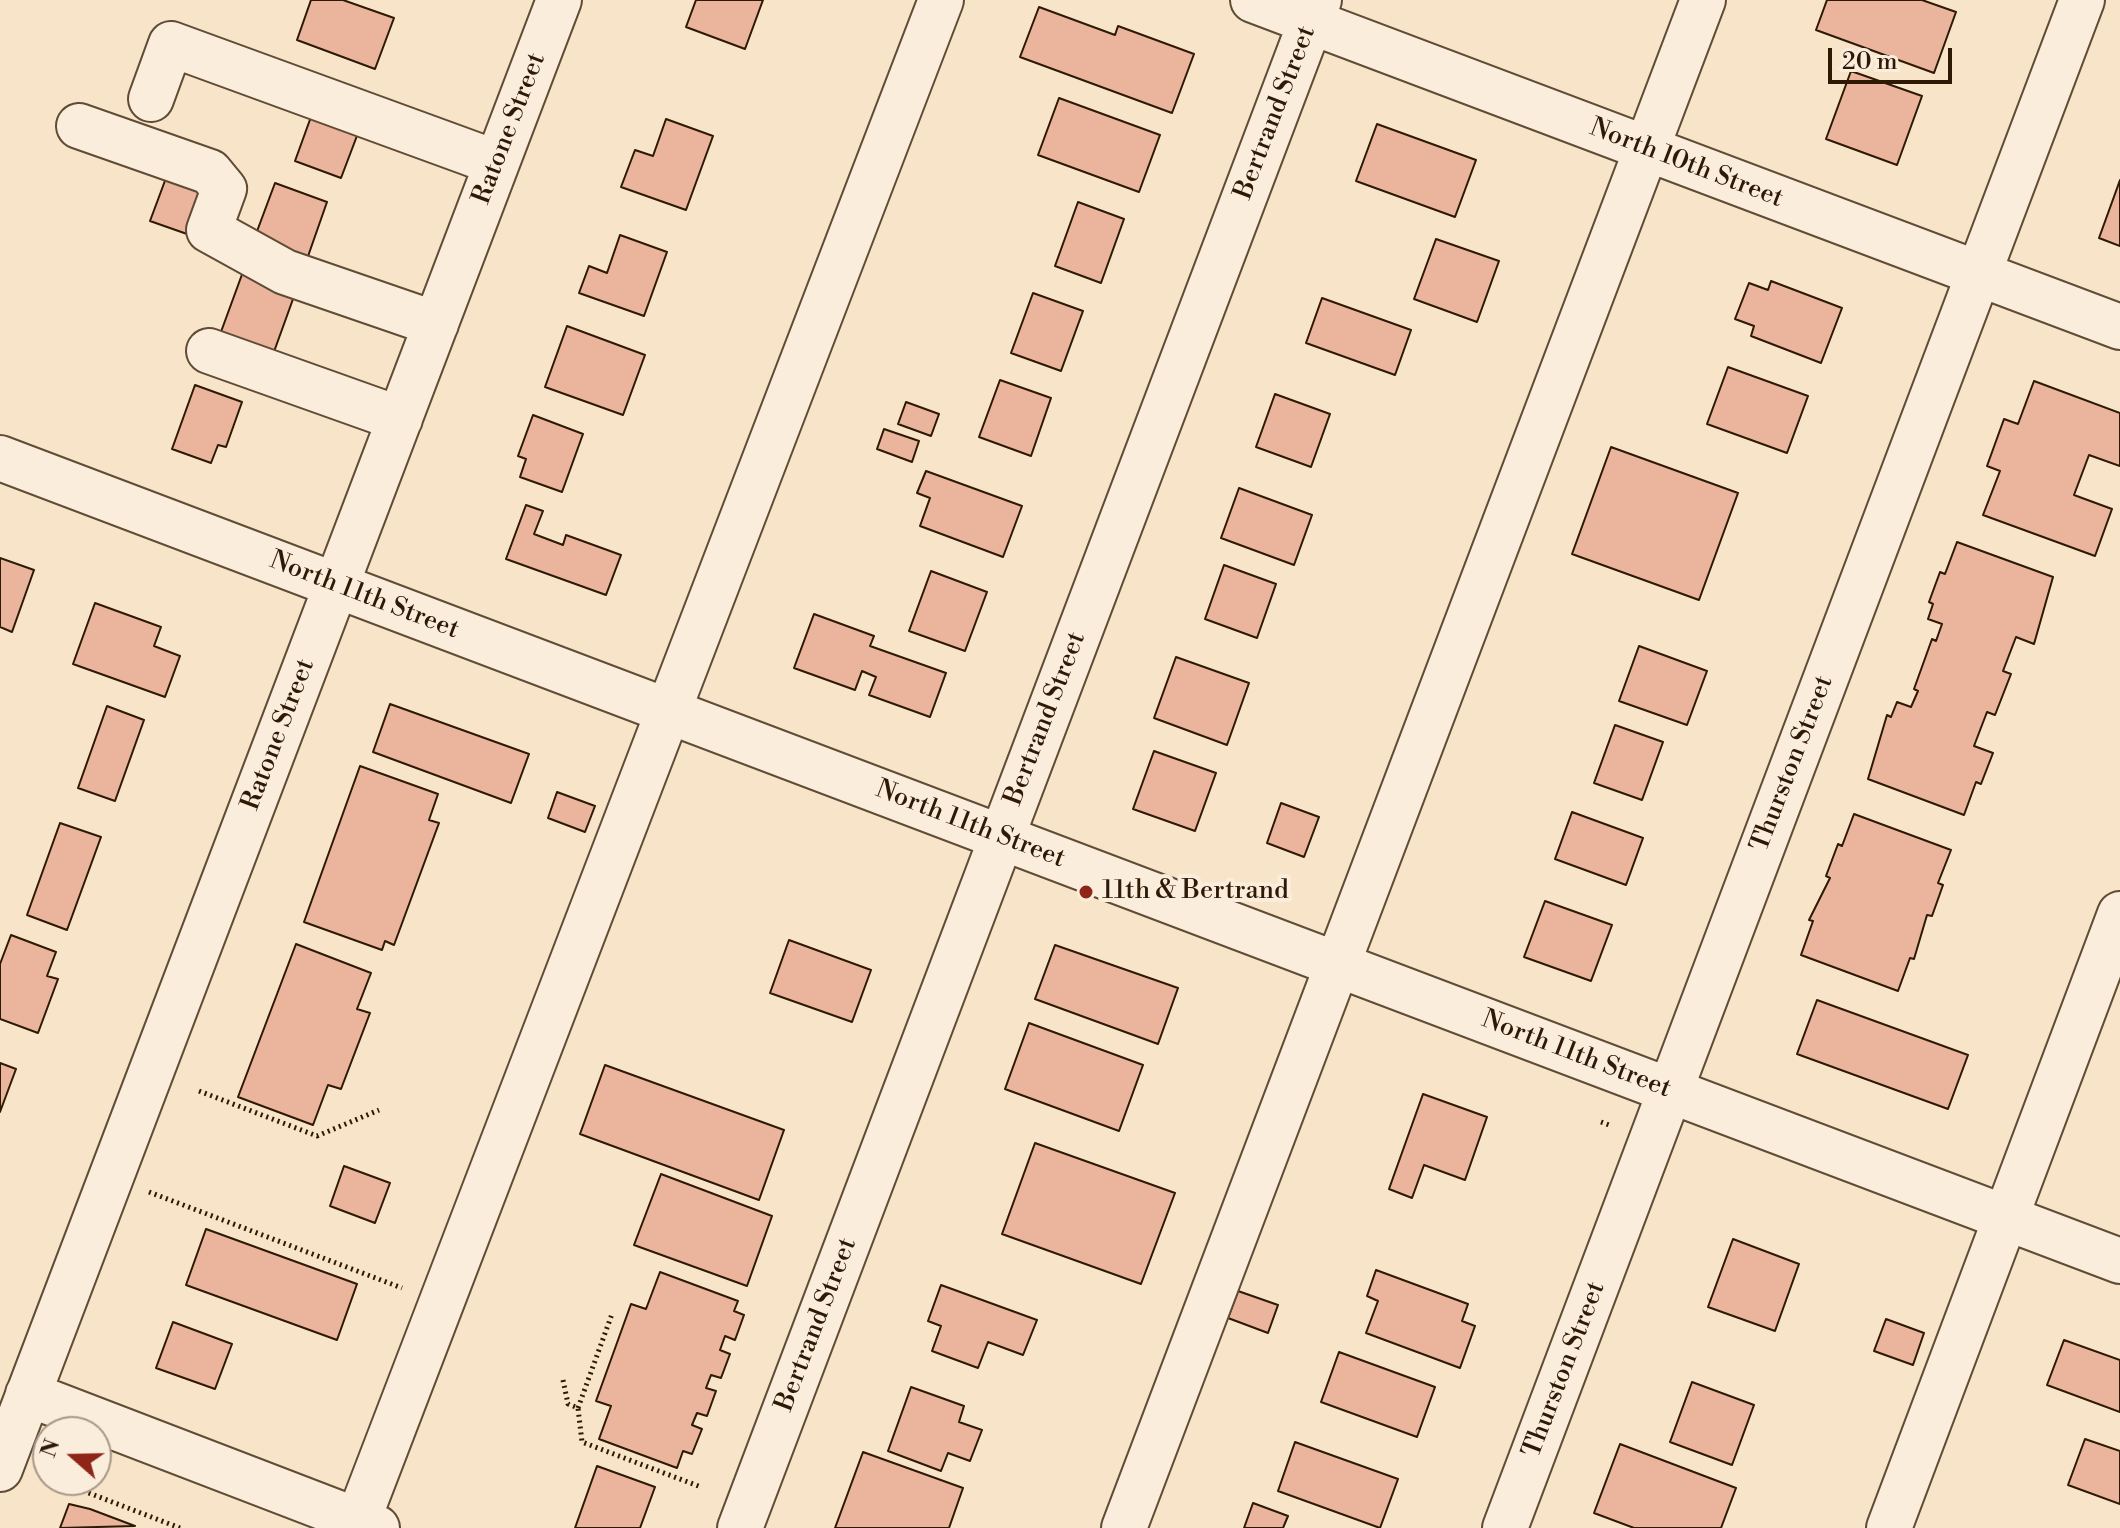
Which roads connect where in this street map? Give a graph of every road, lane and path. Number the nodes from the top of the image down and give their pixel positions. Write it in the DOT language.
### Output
graph roads {
  1 [pos="559,0"];
  2 [pos="941,0"];
  3 [pos="1253,0"];
  4 [pos="1703,0"];
  5 [pos="2082,0"];
  6 [pos="1314,11"];
  7 [pos="151,99"];
  8 [pos="79,126"];
  9 [pos="1647,149"];
  10 [pos="497,163"];
  11 [pos="1979,273"];
  12 [pos="436,324"];
  13 [pos="2120,327"];
  14 [pos="209,351"];
  15 [pos="400,419"];
  16 [pos="0,458"];
  17 [pos="337,586"];
  18 [pos="669,711"];
  19 [pos="1001,837"];
  20 [pos="2120,914"];
  21 [pos="1339,965"];
  22 [pos="199,1091"];
  23 [pos="1670,1091"];
  24 [pos="379,1110"];
  25 [pos="112,1176"];
  26 [pos="2004,1217"];
  27 [pos="2120,1261"];
  28 [pos="441,1304"];
  29 [pos="612,1314"];
  30 [pos="563,1380"];
  31 [pos="28,1394"];
  32 [pos="578,1408"];
  33 [pos="0,1469"];
  34 [pos="701,1487"];
  35 [pos="97,1496"];
  36 [pos="363,1526"];
  37 [pos="180,1528"];
  38 [pos="740,1528"];
  39 [pos="1124,1528"];
  40 [pos="1505,1528"];
  41 [pos="1889,1528"];
  1 -- 10 [label="street, Ratone Street"];
  2 -- 18 [label="street"];
  3 -- 6 [label="street, North 10th Street"];
  4 -- 9 [label="street"];
  5 -- 11 [label="street, Thurston Street"];
  6 -- 9 [label="street, North 10th Street"];
  6 -- 19 [label="street, Bertrand Street"];
  7 -- 10 [label="street"];
  8 -- 12 [label="street"];
  9 -- 11 [label="street, North 10th Street"];
  9 -- 21 [label="street"];
  10 -- 12 [label="street, Ratone Street"];
  11 -- 13 [label="street, North 10th Street"];
  11 -- 23 [label="street, Thurston Street"];
  12 -- 15 [label="street, Ratone Street"];
  14 -- 15 [label="street"];
  15 -- 17 [label="street, Ratone Street"];
  16 -- 17 [label="street, North 11th Street"];
  17 -- 18 [label="street, North 11th Street"];
  17 -- 25 [label="street, Ratone Street"];
  18 -- 19 [label="street, North 11th Street"];
  18 -- 28 [label="street"];
  19 -- 21 [label="street, North 11th Street"];
  19 -- 38 [label="street, Bertrand Street"];
  20 -- 26 [label="street"];
  21 -- 23 [label="street, North 11th Street"];
  21 -- 39 [label="street"];
  22 -- 24 [label="path"];
  23 -- 26 [label="street, North 11th Street"];
  23 -- 40 [label="street, Thurston Street"];
  25 -- 28 [label="path"];
  25 -- 31 [label="street, Ratone Street"];
  26 -- 27 [label="street, North 11th Street"];
  26 -- 41 [label="street"];
  28 -- 36 [label="street"];
  29 -- 32 [label="path"];
  30 -- 32 [label="path"];
  31 -- 33 [label="street, Ratone Street"];
  31 -- 36 [label="street"];
  32 -- 34 [label="path"];
  35 -- 37 [label="path"];
}
